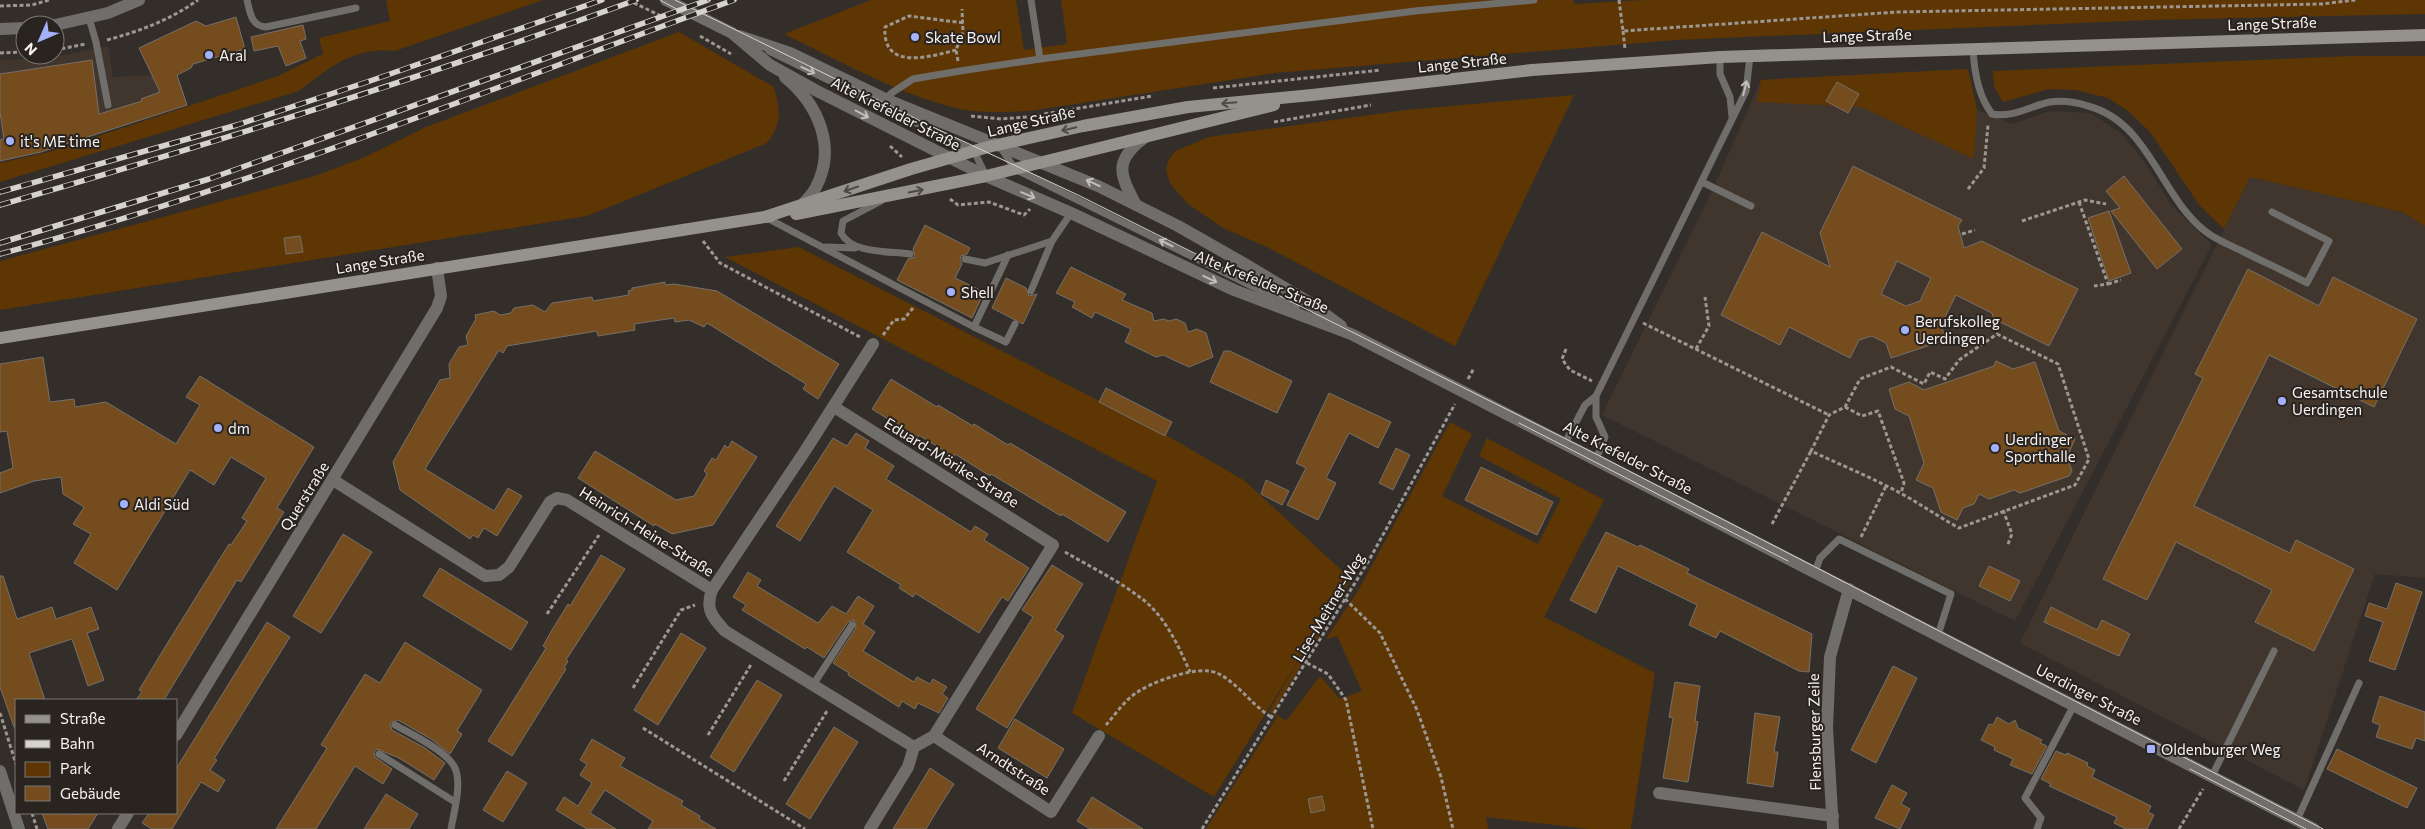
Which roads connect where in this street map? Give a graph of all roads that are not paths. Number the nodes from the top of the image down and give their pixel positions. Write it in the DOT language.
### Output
graph roads {
  1 [pos="139,0"];
  2 [pos="247,0"];
  3 [pos="666,0"];
  4 [pos="1030,0"];
  5 [pos="1534,0"];
  6 [pos="356,8"];
  7 [pos="89,18"];
  8 [pos="65,23"];
  9 [pos="15,28"];
  10 [pos="0,29"];
  11 [pos="732,33"];
  12 [pos="2425,35"];
  13 [pos="1973,48"];
  14 [pos="1750,56"];
  15 [pos="1720,57"];
  16 [pos="1040,59"];
  17 [pos="770,64"];
  18 [pos="1312,95"];
  19 [pos="885,100"];
  20 [pos="108,104"];
  21 [pos="1732,118"];
  22 [pos="1144,138"];
  23 [pos="998,145"];
  24 [pos="974,151"];
  25 [pos="948,158"];
  26 [pos="1042,162"];
  27 [pos="1015,169"];
  28 [pos="986,176"];
  29 [pos="1702,182"];
  30 [pos="888,197"];
  31 [pos="802,205"];
  32 [pos="1136,205"];
  33 [pos="1751,206"];
  34 [pos="2272,212"];
  35 [pos="1071,213"];
  36 [pos="765,217"];
  37 [pos="1052,241"];
  38 [pos="823,248"];
  39 [pos="860,248"];
  40 [pos="910,254"];
  41 [pos="1008,255"];
  42 [pos="965,259"];
  43 [pos="437,268"];
  44 [pos="1031,291"];
  45 [pos="1015,324"];
  46 [pos="974,326"];
  47 [pos="1351,334"];
  48 [pos="0,338"];
  49 [pos="877,341"];
  50 [pos="1596,396"];
  51 [pos="834,407"];
  52 [pos="1566,443"];
  53 [pos="1596,459"];
  54 [pos="333,480"];
  55 [pos="1815,572"];
  56 [pos="1849,589"];
  57 [pos="710,596"];
  58 [pos="852,625"];
  59 [pos="1938,635"];
  60 [pos="2274,651"];
  61 [pos="2359,683"];
  62 [pos="813,685"];
  63 [pos="2074,705"];
  64 [pos="395,725"];
  65 [pos="178,732"];
  66 [pos="934,736"];
  67 [pos="1099,736"];
  68 [pos="914,747"];
  69 [pos="379,754"];
  70 [pos="2212,776"];
  71 [pos="2,786"];
  72 [pos="1659,792"];
  73 [pos="455,802"];
  74 [pos="127,814"];
  75 [pos="2297,820"];
  76 [pos="1833,823"];
  77 [pos="19,829"];
  78 [pos="118,829"];
  79 [pos="451,829"];
  80 [pos="870,829"];
  81 [pos="2037,829"];
  82 [pos="2314,829"];
  1 -- 7 [label="street"];
  2 -- 6 [label="lane"];
  3 -- 11 [label="street, Alte Krefelder Straße"];
  4 -- 16 [label="lane"];
  5 -- 16 [label="lane"];
  7 -- 8 [label="street"];
  7 -- 20 [label="lane"];
  9 -- 10 [label="street"];
  11 -- 17 [label="street, Alte Krefelder Straße"];
  11 -- 19 [label="street"];
  11 -- 24 [label="lane, one-way"];
  12 -- 13 [label="main road, Lange Straße"];
  13 -- 14 [label="main road, Lange Straße"];
  13 -- 34 [label="lane"];
  14 -- 15 [label="main road, Lange Straße"];
  21 -- 14 [label="lane, one-way"];
  15 -- 18 [label="main road, Lange Straße"];
  15 -- 21 [label="lane"];
  16 -- 19 [label="lane"];
  17 -- 25 [label="street, Alte Krefelder Straße, one-way"];
  17 -- 31 [label="street"];
  18 -- 22 [label="main road, Lange Straße"];
  18 -- 23 [label="main road, Lange Straße, one-way"];
  19 -- 23 [label="street"];
  21 -- 29 [label="lane"];
  22 -- 26 [label="main road, Lange Straße"];
  22 -- 32 [label="street"];
  23 -- 24 [label="main road, Lange Straße"];
  23 -- 26 [label="street"];
  23 -- 27 [label="lane"];
  24 -- 25 [label="main road, Lange Straße"];
  24 -- 28 [label="lane"];
  25 -- 28 [label="street, Alte Krefelder Straße"];
  25 -- 31 [label="main road, Lange Straße, one-way"];
  26 -- 27 [label="main road, Lange Straße"];
  32 -- 26 [label="street, one-way"];
  27 -- 28 [label="main road, Lange Straße"];
  47 -- 27 [label="lane, one-way"];
  30 -- 28 [label="main road, Lange Straße, one-way"];
  28 -- 35 [label="street, Alte Krefelder Straße, one-way"];
  29 -- 33 [label="lane"];
  29 -- 50 [label="lane"];
  30 -- 36 [label="main road, Lange Straße"];
  30 -- 39 [label="lane"];
  31 -- 36 [label="main road, Lange Straße"];
  32 -- 47 [label="street"];
  35 -- 37 [label="lane"];
  35 -- 47 [label="street, Alte Krefelder Straße, one-way"];
  36 -- 38 [label="lane"];
  36 -- 43 [label="main road, Lange Straße"];
  37 -- 41 [label="lane"];
  37 -- 44 [label="lane"];
  38 -- 39 [label="lane"];
  38 -- 46 [label="lane"];
  39 -- 40 [label="lane"];
  41 -- 42 [label="lane"];
  41 -- 46 [label="lane"];
  43 -- 48 [label="main road, Lange Straße"];
  43 -- 54 [label="street, Querstraße"];
  45 -- 46 [label="lane"];
  47 -- 52 [label="street, Alte Krefelder Straße"];
  49 -- 51 [label="street"];
  50 -- 52 [label="lane"];
  50 -- 53 [label="lane"];
  51 -- 57 [label="street"];
  51 -- 66 [label="street, Eduard-Mörike-Straße"];
  52 -- 53 [label="street, Alte Krefelder Straße"];
  53 -- 55 [label="street, Alte Krefelder Straße"];
  54 -- 57 [label="street, Heinrich-Heine-Straße"];
  54 -- 65 [label="street, Querstraße"];
  55 -- 56 [label="street, Alte Krefelder Straße"];
  55 -- 59 [label="lane"];
  56 -- 59 [label="street, Uerdinger Straße"];
  56 -- 76 [label="street, Flensburger Zeile"];
  57 -- 62 [label="street, Heinrich-Heine-Straße"];
  58 -- 62 [label="lane"];
  59 -- 63 [label="street, Uerdinger Straße"];
  60 -- 70 [label="lane"];
  61 -- 75 [label="lane"];
  62 -- 68 [label="street, Heinrich-Heine-Straße"];
  63 -- 70 [label="street, Uerdinger Straße"];
  63 -- 81 [label="lane"];
  64 -- 73 [label="lane"];
  66 -- 67 [label="street, Arndtstraße"];
  66 -- 68 [label="street"];
  68 -- 80 [label="street"];
  69 -- 73 [label="lane"];
  70 -- 75 [label="street, Uerdinger Straße"];
  71 -- 77 [label="street"];
  72 -- 76 [label="street, Flensburger Zeile"];
  73 -- 79 [label="lane"];
  74 -- 78 [label="street"];
  75 -- 82 [label="street, Uerdinger Straße"];
}
